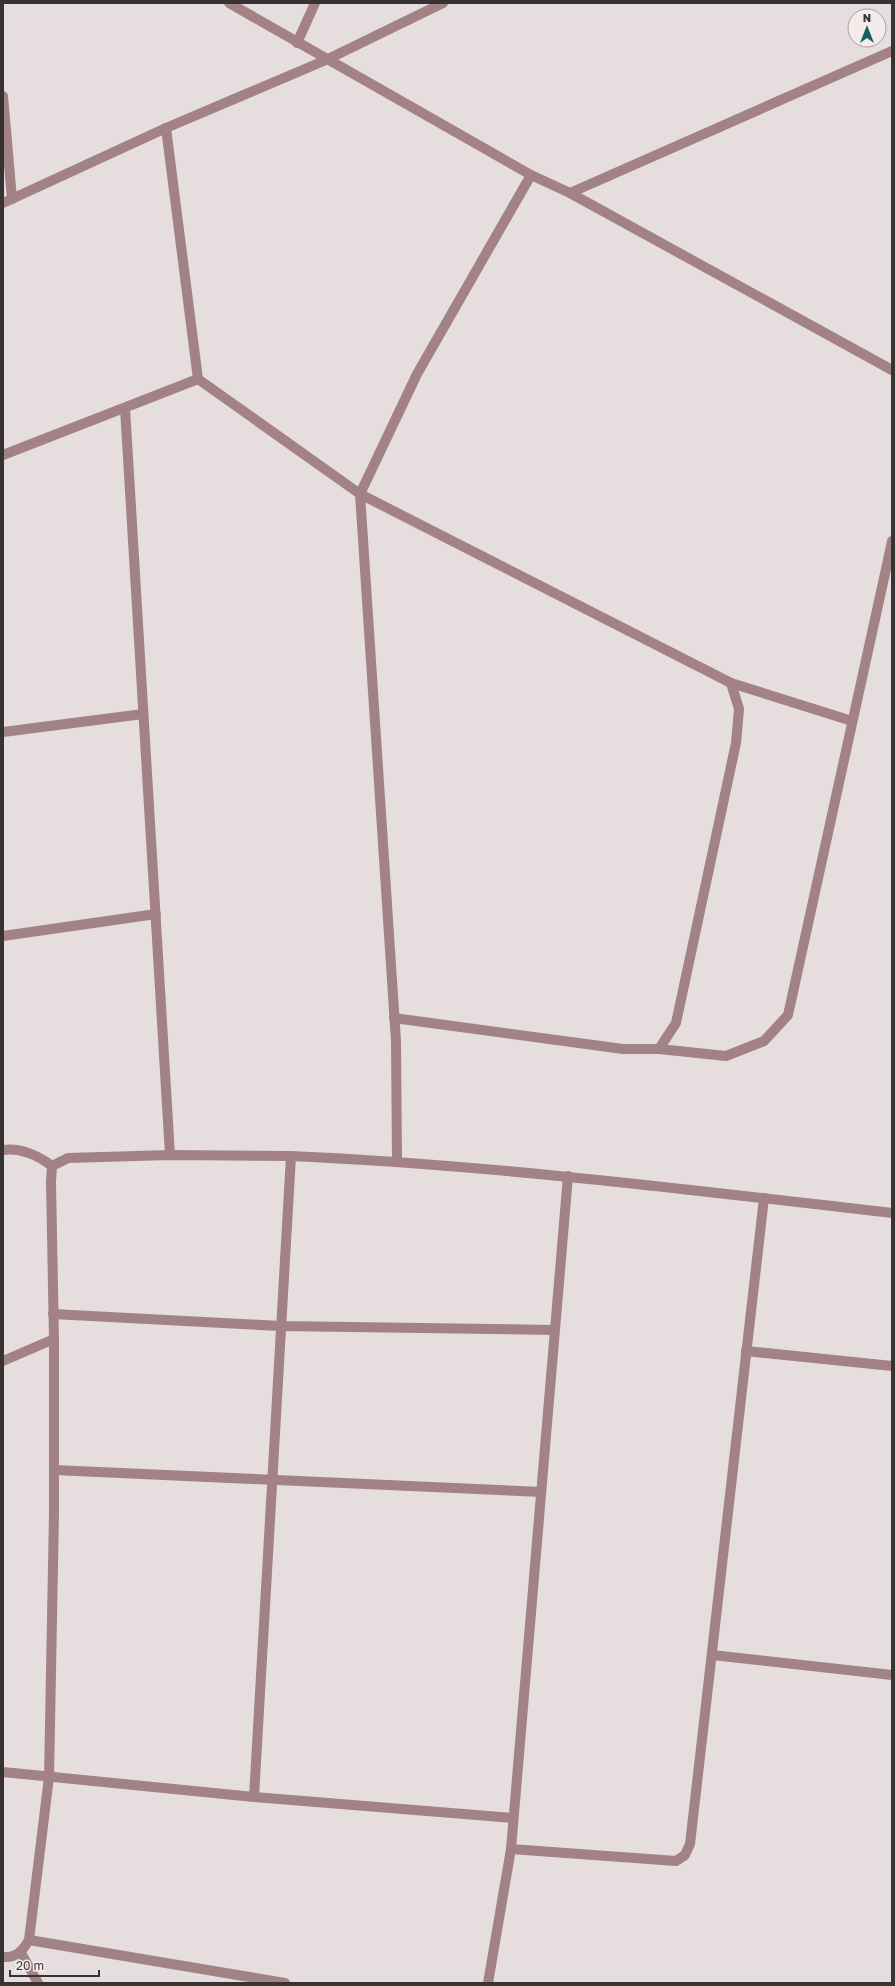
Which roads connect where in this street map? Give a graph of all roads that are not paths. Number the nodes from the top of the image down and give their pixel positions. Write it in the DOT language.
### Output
graph roads {
  1 [pos="229,3"];
  2 [pos="315,3"];
  3 [pos="443,3"];
  4 [pos="297,43"];
  5 [pos="892,51"];
  6 [pos="326,60"];
  7 [pos="3,96"];
  8 [pos="166,128"];
  9 [pos="531,175"];
  10 [pos="570,193"];
  11 [pos="7,201"];
  12 [pos="892,370"];
  13 [pos="198,379"];
  14 [pos="125,408"];
  15 [pos="3,455"];
  16 [pos="360,494"];
  17 [pos="892,541"];
  18 [pos="890,559"];
  19 [pos="731,683"];
  20 [pos="143,714"];
  21 [pos="852,722"];
  22 [pos="3,732"];
  23 [pos="156,914"];
  24 [pos="3,936"];
  25 [pos="394,1018"];
  26 [pos="659,1049"];
  27 [pos="3,1150"];
  28 [pos="170,1155"];
  29 [pos="291,1156"];
  30 [pos="396,1160"];
  31 [pos="52,1166"];
  32 [pos="568,1176"];
  33 [pos="764,1198"];
  34 [pos="892,1213"];
  35 [pos="53,1314"];
  36 [pos="280,1326"];
  37 [pos="555,1330"];
  38 [pos="54,1339"];
  39 [pos="746,1350"];
  40 [pos="3,1361"];
  41 [pos="892,1366"];
  42 [pos="54,1470"];
  43 [pos="272,1480"];
  44 [pos="541,1492"];
  45 [pos="712,1655"];
  46 [pos="892,1675"];
  47 [pos="3,1772"];
  48 [pos="49,1777"];
  49 [pos="254,1798"];
  50 [pos="513,1818"];
  51 [pos="511,1849"];
  52 [pos="30,1940"];
  53 [pos="21,1953"];
  54 [pos="3,1957"];
  55 [pos="38,1983"];
  56 [pos="285,1983"];
  57 [pos="488,1983"];
  1 -- 4 [label="street"];
  2 -- 4 [label="street"];
  3 -- 6 [label="street"];
  4 -- 6 [label="street"];
  5 -- 10 [label="street"];
  6 -- 8 [label="street"];
  6 -- 9 [label="street"];
  7 -- 11 [label="street"];
  8 -- 11 [label="street"];
  8 -- 13 [label="street"];
  9 -- 10 [label="street"];
  9 -- 16 [label="street"];
  10 -- 12 [label="street"];
  13 -- 14 [label="street"];
  13 -- 16 [label="street"];
  14 -- 15 [label="street"];
  14 -- 20 [label="street"];
  16 -- 19 [label="street"];
  16 -- 25 [label="street"];
  17 -- 18 [label="street"];
  18 -- 21 [label="street"];
  19 -- 21 [label="street"];
  19 -- 26 [label="street"];
  20 -- 22 [label="street"];
  20 -- 23 [label="street"];
  21 -- 26 [label="street"];
  23 -- 24 [label="street"];
  23 -- 28 [label="street"];
  25 -- 26 [label="street"];
  25 -- 30 [label="street"];
  27 -- 31 [label="street"];
  28 -- 29 [label="street"];
  28 -- 31 [label="street"];
  29 -- 30 [label="street"];
  29 -- 36 [label="street"];
  30 -- 32 [label="street"];
  31 -- 35 [label="street"];
  32 -- 33 [label="street"];
  32 -- 37 [label="street"];
  33 -- 34 [label="street"];
  33 -- 39 [label="street"];
  35 -- 36 [label="street"];
  35 -- 38 [label="street"];
  36 -- 37 [label="street"];
  36 -- 43 [label="street"];
  37 -- 44 [label="street"];
  38 -- 40 [label="street"];
  38 -- 42 [label="street"];
  39 -- 41 [label="street"];
  39 -- 45 [label="street"];
  42 -- 43 [label="street"];
  42 -- 48 [label="street"];
  43 -- 44 [label="street"];
  43 -- 49 [label="street"];
  44 -- 50 [label="street"];
  45 -- 46 [label="street"];
  45 -- 51 [label="street"];
  47 -- 48 [label="street"];
  48 -- 49 [label="street"];
  48 -- 52 [label="street"];
  49 -- 50 [label="street"];
  50 -- 51 [label="street"];
  51 -- 57 [label="street"];
  52 -- 53 [label="street"];
  52 -- 56 [label="street"];
  53 -- 54 [label="street"];
  53 -- 55 [label="street"];
}
